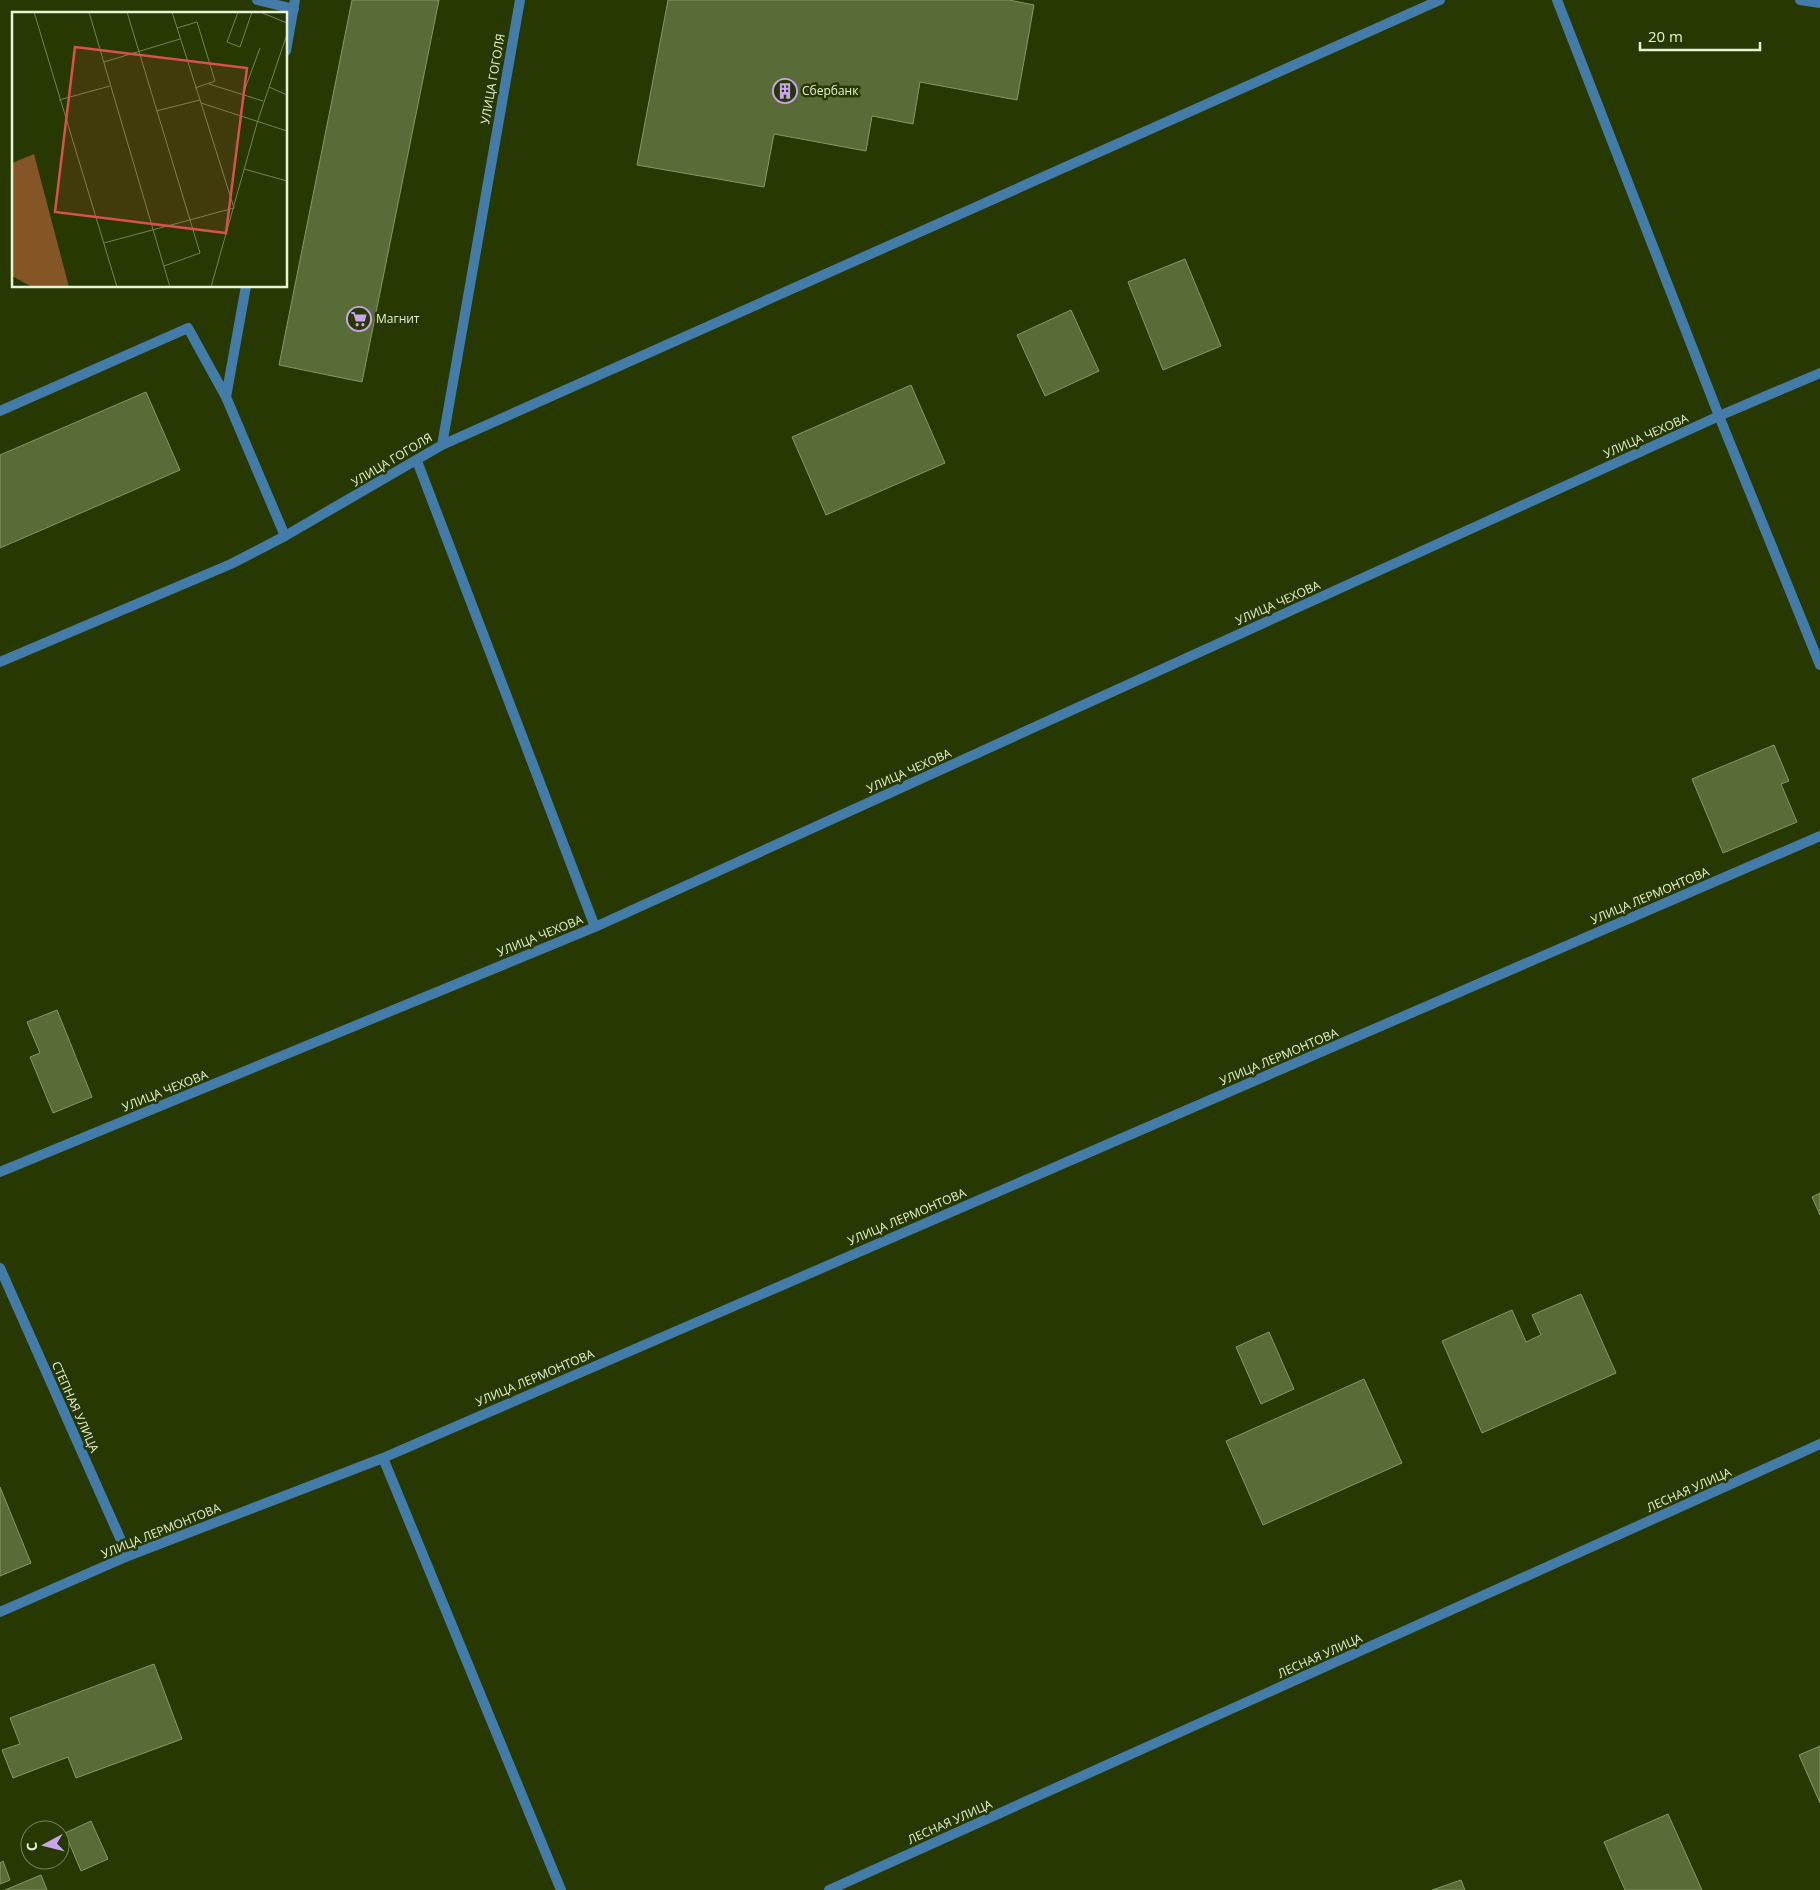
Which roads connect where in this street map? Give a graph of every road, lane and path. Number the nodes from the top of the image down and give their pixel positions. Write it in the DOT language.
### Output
graph roads {
  1 [pos="257,0"];
  2 [pos="520,0"];
  3 [pos="1440,0"];
  4 [pos="1557,0"];
  5 [pos="1800,0"];
  6 [pos="1820,3"];
  7 [pos="294,4"];
  8 [pos="288,39"];
  9 [pos="246,288"];
  10 [pos="1820,373"];
  11 [pos="226,397"];
  12 [pos="0,411"];
  13 [pos="1719,416"];
  14 [pos="442,446"];
  15 [pos="416,461"];
  16 [pos="285,536"];
  17 [pos="0,662"];
  18 [pos="1820,665"];
  19 [pos="1820,836"];
  20 [pos="595,927"];
  21 [pos="0,1172"];
  22 [pos="0,1268"];
  23 [pos="1820,1444"];
  24 [pos="383,1458"];
  25 [pos="128,1556"];
  26 [pos="0,1612"];
  27 [pos="561,1890"];
  28 [pos="829,1890"];
  1 -- 7 [label="street"];
  2 -- 14 [label="street, УЛИЦА ГОГОЛЯ"];
  3 -- 14 [label="street"];
  4 -- 13 [label="street"];
  5 -- 6 [label="street"];
  7 -- 8 [label="street"];
  9 -- 11 [label="street"];
  10 -- 13 [label="street, УЛИЦА ЧЕХОВА"];
  11 -- 12 [label="street"];
  11 -- 16 [label="street"];
  13 -- 18 [label="street"];
  13 -- 20 [label="street, УЛИЦА ЧЕХОВА"];
  14 -- 15 [label="street, УЛИЦА ГОГОЛЯ"];
  15 -- 16 [label="street, УЛИЦА ГОГОЛЯ"];
  15 -- 20 [label="street"];
  16 -- 17 [label="street, УЛИЦА ГОГОЛЯ"];
  19 -- 24 [label="street, УЛИЦА ЛЕРМОНТОВА"];
  20 -- 21 [label="street, УЛИЦА ЧЕХОВА"];
  22 -- 25 [label="street, СТЕПНАЯ УЛИЦА"];
  23 -- 28 [label="street, ЛЕСНАЯ УЛИЦА"];
  24 -- 25 [label="street, УЛИЦА ЛЕРМОНТОВА"];
  24 -- 27 [label="street"];
  25 -- 26 [label="street, УЛИЦА ЛЕРМОНТОВА"];
}
